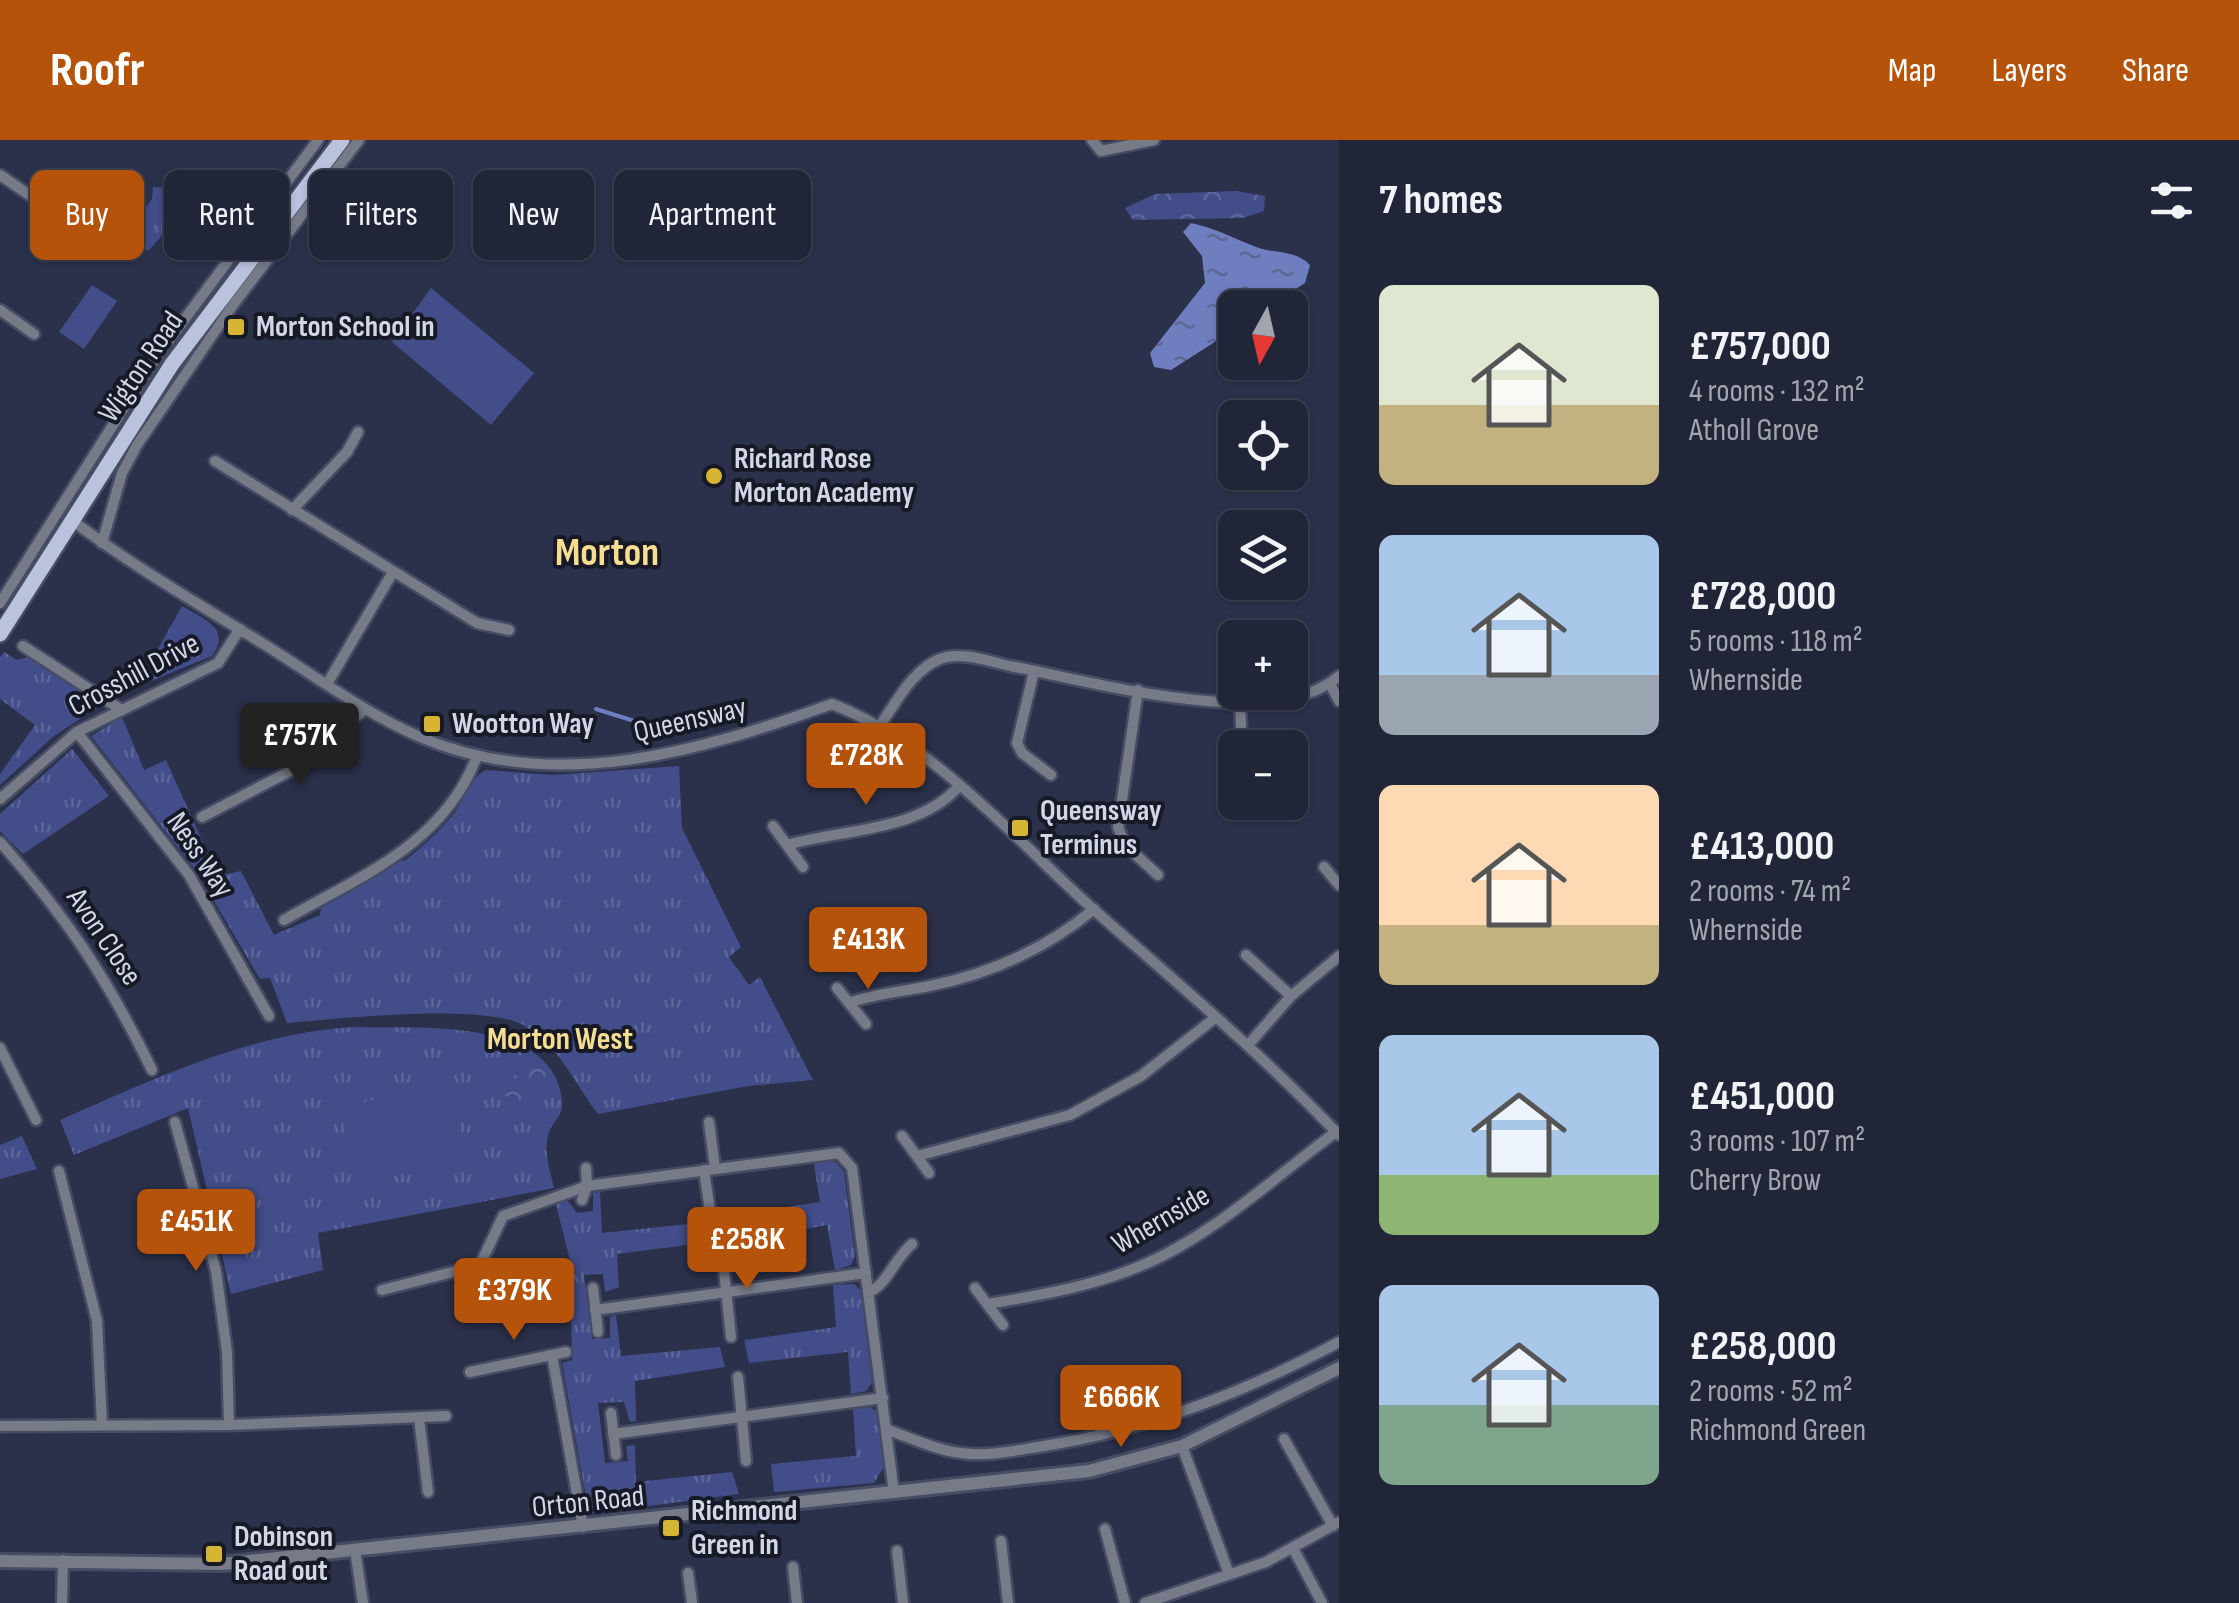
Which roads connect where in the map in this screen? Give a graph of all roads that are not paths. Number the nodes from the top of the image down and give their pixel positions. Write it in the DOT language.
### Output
graph roads {
  1 [pos="318,140"];
  2 [pos="342,140"];
  3 [pos="359,140"];
  4 [pos="1092,140"];
  5 [pos="1154,140"];
  6 [pos="0,175"];
  7 [pos="30,196"];
  8 [pos="0,310"];
  9 [pos="34,334"];
  10 [pos="358,432"];
  11 [pos="215,461"];
  12 [pos="292,510"];
  13 [pos="73,521"];
  14 [pos="102,544"];
  15 [pos="393,572"];
  16 [pos="0,602"];
  17 [pos="240,630"];
  18 [pos="509,630"];
  19 [pos="0,634"];
  20 [pos="23,646"];
  21 [pos="1034,670"];
  22 [pos="1334,680"];
  23 [pos="328,684"];
  24 [pos="1138,690"];
  25 [pos="1308,690"];
  26 [pos="1218,699"];
  27 [pos="1339,701"];
  28 [pos="120,709"];
  29 [pos="365,709"];
  30 [pos="879,726"];
  31 [pos="77,732"];
  32 [pos="477,756"];
  33 [pos="1051,775"];
  34 [pos="959,786"];
  35 [pos="0,799"];
  36 [pos="202,817"];
  37 [pos="774,826"];
  38 [pos="0,842"];
  39 [pos="787,845"];
  40 [pos="802,867"];
  41 [pos="1324,867"];
  42 [pos="1158,875"];
  43 [pos="1339,884"];
  44 [pos="1094,910"];
  45 [pos="284,920"];
  46 [pos="1246,955"];
  47 [pos="1339,956"];
  48 [pos="837,988"];
  49 [pos="1291,996"];
  50 [pos="851,1002"];
  51 [pos="269,1016"];
  52 [pos="1216,1018"];
  53 [pos="866,1024"];
  54 [pos="1249,1044"];
  55 [pos="0,1048"];
  56 [pos="152,1070"];
  57 [pos="36,1120"];
  58 [pos="174,1122"];
  59 [pos="709,1122"];
  60 [pos="1338,1133"];
  61 [pos="902,1136"];
  62 [pos="917,1156"];
  63 [pos="586,1168"];
  64 [pos="709,1169"];
  65 [pos="58,1171"];
  66 [pos="929,1172"];
  67 [pos="588,1186"];
  68 [pos="582,1200"];
  69 [pos="710,1211"];
  70 [pos="912,1244"];
  71 [pos="722,1252"];
  72 [pos="866,1273"];
  73 [pos="593,1288"];
  74 [pos="975,1288"];
  75 [pos="382,1290"];
  76 [pos="727,1292"];
  77 [pos="868,1292"];
  78 [pos="988,1304"];
  79 [pos="596,1310"];
  80 [pos="1003,1325"];
  81 [pos="598,1332"];
  82 [pos="731,1338"];
  83 [pos="1339,1342"];
  84 [pos="566,1352"];
  85 [pos="552,1355"];
  86 [pos="1339,1368"];
  87 [pos="470,1372"];
  88 [pos="738,1377"];
  89 [pos="883,1398"];
  90 [pos="611,1413"];
  91 [pos="446,1416"];
  92 [pos="742,1417"];
  93 [pos="419,1418"];
  94 [pos="102,1425"];
  95 [pos="229,1425"];
  96 [pos="0,1426"];
  97 [pos="888,1430"];
  98 [pos="613,1434"];
  99 [pos="1284,1439"];
  100 [pos="1182,1446"];
  101 [pos="616,1456"];
  102 [pos="746,1461"];
  103 [pos="428,1492"];
  104 [pos="894,1494"];
  105 [pos="1336,1524"];
  106 [pos="583,1527"];
  107 [pos="1106,1529"];
  108 [pos="1001,1541"];
  109 [pos="355,1550"];
  110 [pos="1294,1550"];
  111 [pos="897,1551"];
  112 [pos="63,1560"];
  113 [pos="0,1561"];
  114 [pos="793,1567"];
  115 [pos="688,1572"];
  116 [pos="1228,1574"];
  117 [pos="62,1603"];
  118 [pos="362,1603"];
  119 [pos="692,1603"];
  120 [pos="798,1603"];
  121 [pos="903,1603"];
  122 [pos="1008,1603"];
  123 [pos="1125,1603"];
  124 [pos="1145,1603"];
  125 [pos="1322,1603"];
  1 -- 16 [label="street, Wigton Road"];
  2 -- 13 [label="main road, Wigton Road"];
  3 -- 14 [label="street, Wigton Road"];
  4 -- 5 [label="street"];
  6 -- 7 [label="street"];
  8 -- 9 [label="street"];
  10 -- 12 [label="street"];
  11 -- 12 [label="street"];
  12 -- 15 [label="street"];
  13 -- 14 [label="street, Queensway"];
  13 -- 19 [label="main road, Wigton Road"];
  14 -- 17 [label="street, Queensway"];
  15 -- 18 [label="street"];
  15 -- 23 [label="street"];
  17 -- 23 [label="street, Queensway"];
  17 -- 28 [label="street, Crosshill Drive"];
  20 -- 28 [label="street"];
  21 -- 24 [label="street"];
  21 -- 30 [label="street"];
  21 -- 33 [label="street"];
  22 -- 25 [label="street"];
  22 -- 27 [label="street"];
  23 -- 29 [label="street, Queensway"];
  24 -- 26 [label="street"];
  24 -- 42 [label="street"];
  28 -- 31 [label="street, Crosshill Drive"];
  29 -- 32 [label="street, Queensway"];
  29 -- 36 [label="street"];
  30 -- 32 [label="street, Queensway"];
  30 -- 34 [label="street, Queensway"];
  31 -- 35 [label="street, Crosshill Drive"];
  31 -- 51 [label="street, Ness Way"];
  32 -- 45 [label="street"];
  34 -- 39 [label="street"];
  34 -- 44 [label="street, Queensway"];
  37 -- 39 [label="street"];
  38 -- 56 [label="street, Avon Close"];
  39 -- 40 [label="street"];
  41 -- 43 [label="street"];
  44 -- 50 [label="street"];
  44 -- 52 [label="street, Queensway"];
  46 -- 49 [label="street"];
  47 -- 49 [label="street"];
  48 -- 50 [label="street"];
  49 -- 54 [label="street"];
  50 -- 53 [label="street"];
  52 -- 54 [label="street, Queensway"];
  52 -- 62 [label="street"];
  54 -- 60 [label="street, Queensway"];
  55 -- 57 [label="street"];
  58 -- 95 [label="street"];
  59 -- 64 [label="street"];
  60 -- 78 [label="street, Whernside"];
  61 -- 62 [label="street"];
  62 -- 66 [label="street"];
  63 -- 67 [label="street"];
  64 -- 67 [label="street"];
  64 -- 69 [label="street"];
  64 -- 72 [label="street"];
  65 -- 94 [label="street"];
  67 -- 68 [label="street"];
  67 -- 75 [label="street"];
  70 -- 77 [label="street"];
  71 -- 76 [label="street"];
  72 -- 76 [label="street"];
  72 -- 77 [label="street"];
  73 -- 79 [label="street"];
  74 -- 78 [label="street"];
  76 -- 79 [label="street"];
  76 -- 82 [label="street"];
  77 -- 89 [label="street"];
  78 -- 80 [label="street"];
  79 -- 81 [label="street"];
  83 -- 97 [label="street"];
  84 -- 85 [label="street"];
  85 -- 87 [label="street"];
  85 -- 106 [label="street"];
  86 -- 100 [label="street, Orton Road"];
  88 -- 92 [label="street"];
  89 -- 92 [label="street"];
  89 -- 97 [label="street"];
  90 -- 98 [label="street"];
  91 -- 93 [label="street"];
  92 -- 98 [label="street"];
  92 -- 102 [label="street"];
  93 -- 95 [label="street"];
  93 -- 103 [label="street"];
  94 -- 95 [label="street"];
  94 -- 96 [label="street"];
  97 -- 104 [label="street"];
  98 -- 101 [label="street"];
  99 -- 105 [label="street"];
  100 -- 104 [label="street, Orton Road"];
  100 -- 116 [label="street"];
  104 -- 106 [label="street, Orton Road"];
  105 -- 110 [label="street"];
  106 -- 109 [label="street, Orton Road"];
  107 -- 123 [label="street"];
  108 -- 122 [label="street"];
  109 -- 112 [label="street, Orton Road"];
  109 -- 118 [label="street"];
  110 -- 116 [label="street"];
  110 -- 125 [label="street"];
  111 -- 121 [label="street"];
  112 -- 113 [label="street, Orton Road"];
  112 -- 117 [label="street"];
  114 -- 120 [label="street"];
  115 -- 119 [label="street"];
  116 -- 124 [label="street"];
}
